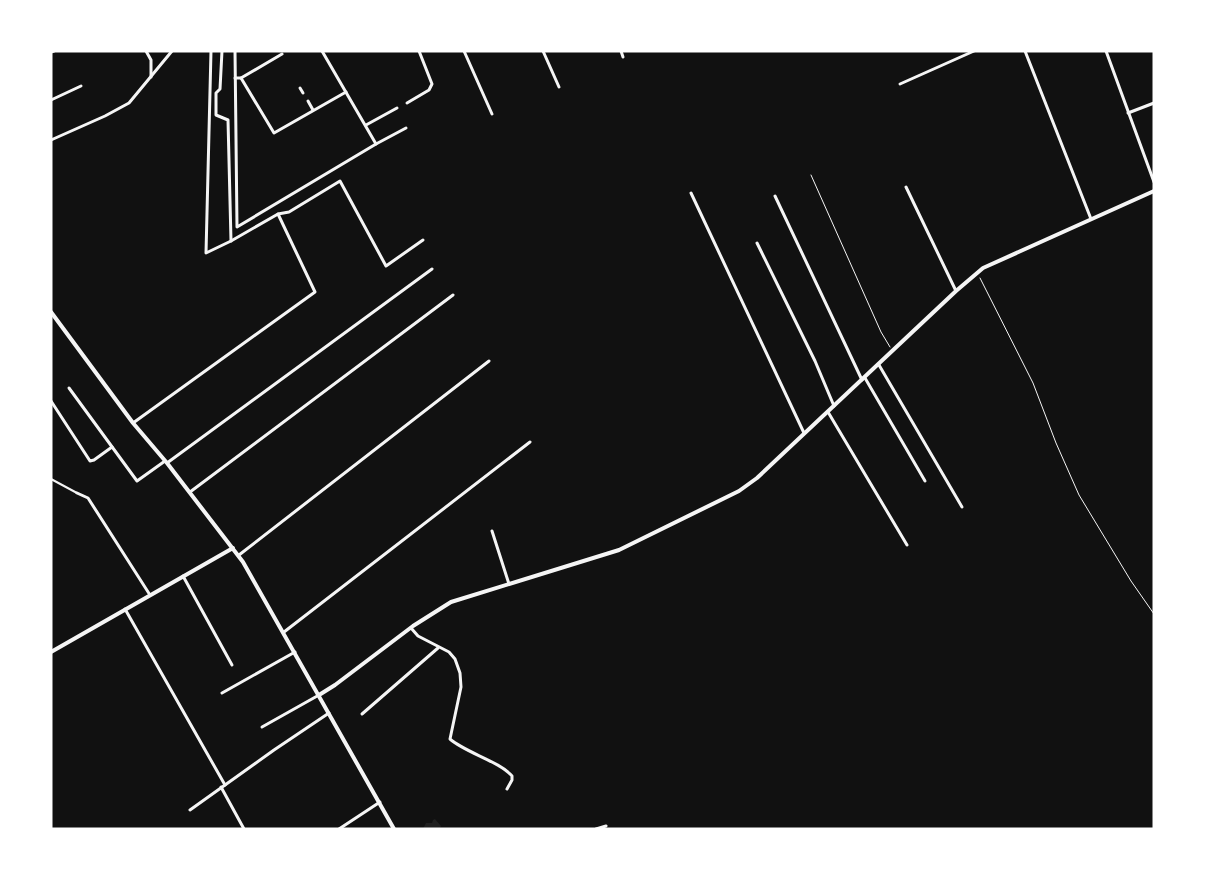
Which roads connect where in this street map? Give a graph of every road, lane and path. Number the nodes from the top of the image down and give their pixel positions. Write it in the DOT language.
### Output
graph roads {
  1 [pos="146,51"];
  2 [pos="211,51"];
  3 [pos="222,51"];
  4 [pos="235,51"];
  5 [pos="322,51"];
  6 [pos="419,51"];
  7 [pos="464,51"];
  8 [pos="543,51"];
  9 [pos="621,51"];
  10 [pos="974,51"];
  11 [pos="1025,51"];
  12 [pos="1106,51"];
  13 [pos="170,52"];
  14 [pos="282,54"];
  15 [pos="624,57"];
  16 [pos="151,60"];
  17 [pos="160,66"];
  18 [pos="151,78"];
  19 [pos="235,78"];
  20 [pos="241,78"];
  21 [pos="900,84"];
  22 [pos="81,86"];
  23 [pos="558,87"];
  24 [pos="300,88"];
  25 [pos="346,92"];
  26 [pos="303,93"];
  27 [pos="51,100"];
  28 [pos="308,101"];
  29 [pos="407,102"];
  30 [pos="1154,103"];
  31 [pos="397,108"];
  32 [pos="313,110"];
  33 [pos="1128,113"];
  34 [pos="492,114"];
  35 [pos="366,125"];
  36 [pos="406,128"];
  37 [pos="51,140"];
  38 [pos="376,144"];
  39 [pos="810,175"];
  40 [pos="1154,182"];
  41 [pos="906,187"];
  42 [pos="1154,191"];
  43 [pos="691,193"];
  44 [pos="775,196"];
  45 [pos="278,214"];
  46 [pos="1091,219"];
  47 [pos="423,240"];
  48 [pos="231,241"];
  49 [pos="757,243"];
  50 [pos="432,269"];
  51 [pos="977,272"];
  52 [pos="956,291"];
  53 [pos="453,295"];
  54 [pos="51,312"];
  55 [pos="893,351"];
  56 [pos="490,361"];
  57 [pos="879,365"];
  58 [pos="863,379"];
  59 [pos="69,388"];
  60 [pos="51,400"];
  61 [pos="834,406"];
  62 [pos="828,412"];
  63 [pos="133,424"];
  64 [pos="804,433"];
  65 [pos="530,442"];
  66 [pos="112,448"];
  67 [pos="166,462"];
  68 [pos="51,479"];
  69 [pos="925,481"];
  70 [pos="190,492"];
  71 [pos="77,493"];
  72 [pos="962,506"];
  73 [pos="492,531"];
  74 [pos="907,545"];
  75 [pos="233,548"];
  76 [pos="239,555"];
  77 [pos="183,576"];
  78 [pos="509,584"];
  79 [pos="150,595"];
  80 [pos="126,609"];
  81 [pos="1154,614"];
  82 [pos="410,628"];
  83 [pos="284,632"];
  84 [pos="438,648"];
  85 [pos="51,652"];
  86 [pos="295,652"];
  87 [pos="232,665"];
  88 [pos="222,694"];
  89 [pos="319,695"];
  90 [pos="330,713"];
  91 [pos="362,714"];
  92 [pos="262,727"];
  93 [pos="225,785"];
  94 [pos="221,787"];
  95 [pos="507,789"];
  96 [pos="380,802"];
  97 [pos="190,810"];
  98 [pos="606,826"];
  99 [pos="244,829"];
  100 [pos="339,829"];
  101 [pos="394,829"];
  102 [pos="596,829"];
  1 -- 16 [label="street"];
  2 -- 48 [label="street"];
  3 -- 48 [label="street"];
  4 -- 19 [label="street"];
  5 -- 25 [label="street"];
  6 -- 29 [label="street"];
  7 -- 34 [label="street"];
  8 -- 23 [label="street"];
  9 -- 15 [label="street"];
  10 -- 21 [label="street"];
  11 -- 46 [label="street"];
  12 -- 33 [label="street"];
  13 -- 17 [label="street"];
  14 -- 20 [label="street"];
  16 -- 17 [label="street"];
  16 -- 18 [label="street"];
  17 -- 18 [label="street"];
  18 -- 37 [label="street"];
  19 -- 20 [label="street"];
  19 -- 38 [label="street"];
  20 -- 32 [label="street"];
  22 -- 27 [label="street"];
  24 -- 26 [label="street"];
  25 -- 32 [label="street"];
  25 -- 35 [label="street"];
  28 -- 32 [label="street"];
  30 -- 33 [label="street"];
  31 -- 35 [label="street"];
  33 -- 40 [label="street"];
  35 -- 38 [label="street"];
  36 -- 38 [label="street"];
  39 -- 55 [label="path"];
  41 -- 52 [label="street"];
  42 -- 46 [label="street"];
  43 -- 64 [label="street"];
  44 -- 58 [label="street"];
  45 -- 47 [label="street"];
  45 -- 48 [label="street"];
  45 -- 63 [label="street"];
  46 -- 51 [label="street"];
  49 -- 61 [label="street"];
  50 -- 67 [label="street"];
  51 -- 52 [label="street"];
  51 -- 81 [label="path"];
  52 -- 55 [label="street"];
  53 -- 70 [label="street"];
  54 -- 63 [label="street"];
  55 -- 57 [label="street"];
  56 -- 76 [label="street"];
  57 -- 58 [label="street"];
  57 -- 72 [label="street"];
  58 -- 61 [label="street"];
  58 -- 69 [label="street"];
  59 -- 66 [label="street"];
  60 -- 66 [label="street"];
  61 -- 62 [label="street"];
  62 -- 64 [label="street"];
  62 -- 74 [label="street"];
  63 -- 67 [label="street"];
  64 -- 78 [label="street"];
  65 -- 83 [label="street"];
  66 -- 67 [label="street"];
  67 -- 70 [label="street"];
  68 -- 71 [label="lane"];
  70 -- 75 [label="street"];
  71 -- 79 [label="street"];
  73 -- 78 [label="street"];
  75 -- 76 [label="street"];
  75 -- 77 [label="street"];
  76 -- 83 [label="street"];
  77 -- 79 [label="street"];
  77 -- 87 [label="street"];
  78 -- 82 [label="street"];
  79 -- 80 [label="street"];
  80 -- 85 [label="street"];
  80 -- 93 [label="street"];
  82 -- 84 [label="street"];
  82 -- 89 [label="street"];
  83 -- 86 [label="street"];
  84 -- 91 [label="street"];
  84 -- 95 [label="street"];
  86 -- 88 [label="street"];
  86 -- 89 [label="street"];
  89 -- 90 [label="street"];
  89 -- 92 [label="street"];
  90 -- 93 [label="street"];
  90 -- 96 [label="street"];
  93 -- 94 [label="street"];
  94 -- 97 [label="street"];
  94 -- 99 [label="street"];
  96 -- 100 [label="street"];
  96 -- 101 [label="street"];
  98 -- 102 [label="street"];
}
